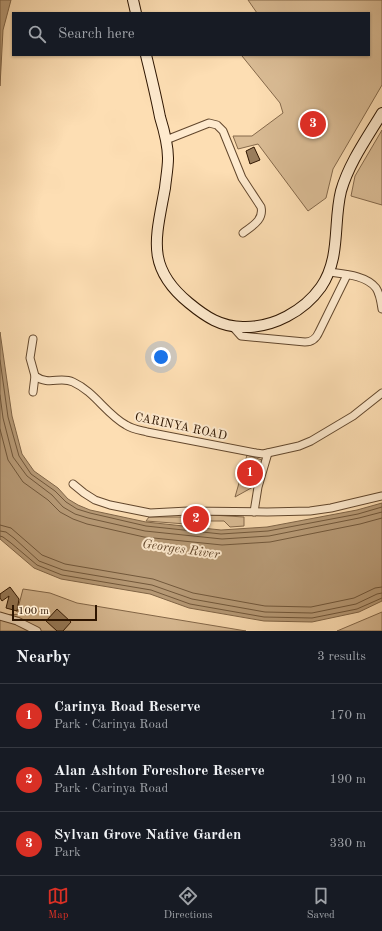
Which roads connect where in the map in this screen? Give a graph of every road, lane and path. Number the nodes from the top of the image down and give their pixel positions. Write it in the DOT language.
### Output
graph roads {
  1 [pos="133,0"];
  2 [pos="136,12"];
  3 [pos="146,56"];
  4 [pos="382,114"];
  5 [pos="166,140"];
  6 [pos="243,233"];
  7 [pos="329,272"];
  8 [pos="347,275"];
  9 [pos="382,309"];
  10 [pos="233,327"];
  11 [pos="33,339"];
  12 [pos="35,376"];
  13 [pos="33,392"];
  14 [pos="382,393"];
  15 [pos="268,453"];
  16 [pos="73,484"];
  17 [pos="382,496"];
  18 [pos="254,512"];
  19 [pos="0,616"];
  20 [pos="37,631"];
  1 -- 2 [label="main road"];
  3 -- 5 [label="main road"];
  4 -- 7 [label="main road"];
  5 -- 6 [label="street"];
  5 -- 10 [label="main road"];
  7 -- 8 [label="street"];
  7 -- 10 [label="main road"];
  8 -- 9 [label="street"];
  8 -- 10 [label="street"];
  11 -- 12 [label="street"];
  12 -- 13 [label="street"];
  12 -- 15 [label="street, CARINYA ROAD"];
  14 -- 15 [label="street, CARINYA ROAD"];
  15 -- 18 [label="street"];
  16 -- 18 [label="street"];
  17 -- 18 [label="street"];
  19 -- 20 [label="street"];
}
